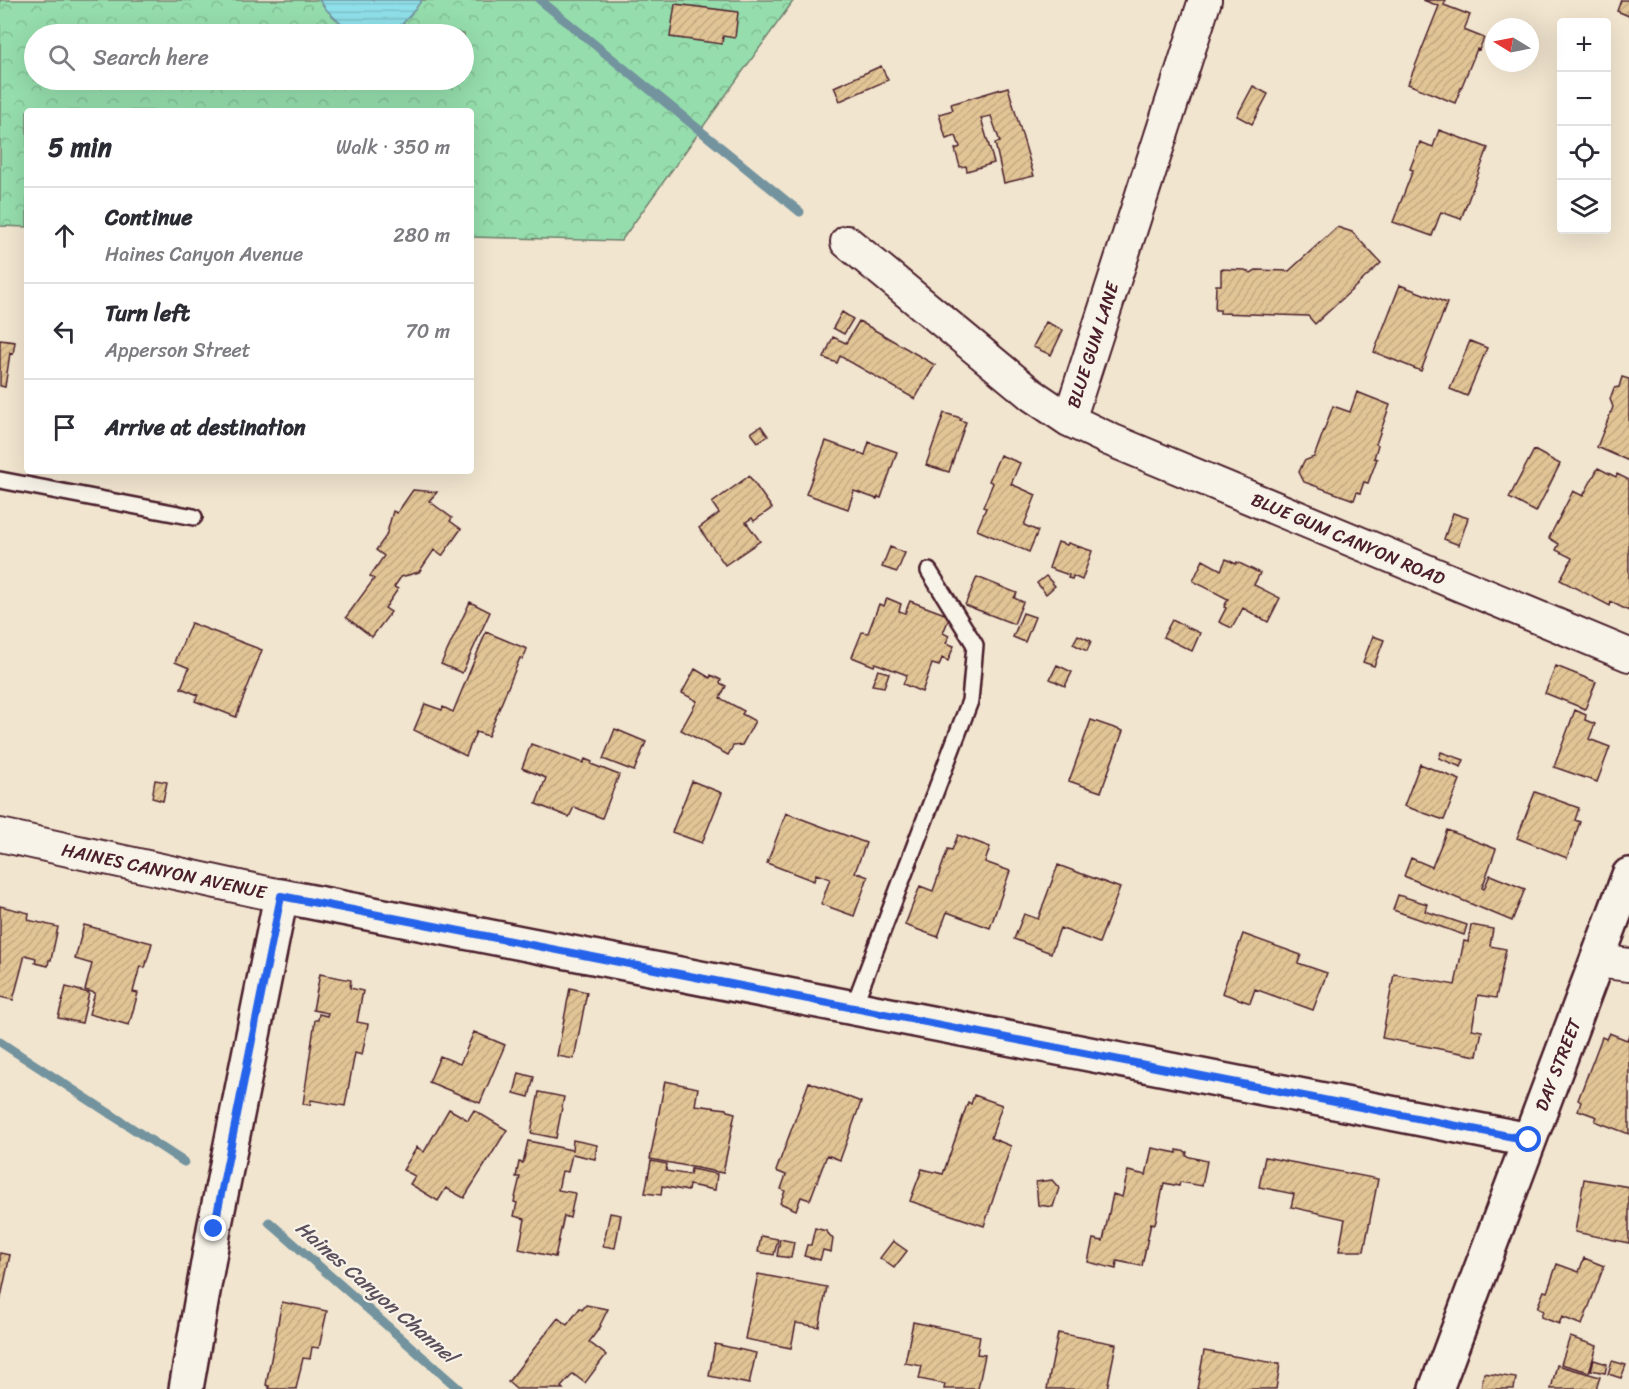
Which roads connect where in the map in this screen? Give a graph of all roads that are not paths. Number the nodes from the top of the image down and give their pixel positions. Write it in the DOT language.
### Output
graph roads {
  1 [pos="1205,0"];
  2 [pos="848,242"];
  3 [pos="1069,420"];
  4 [pos="0,480"];
  5 [pos="194,517"];
  6 [pos="929,571"];
  7 [pos="1629,656"];
  8 [pos="0,835"];
  9 [pos="1629,875"];
  10 [pos="281,896"];
  11 [pos="1597,961"];
  12 [pos="1629,965"];
  13 [pos="854,1008"];
  14 [pos="1529,1140"];
  15 [pos="186,1389"];
  16 [pos="1436,1389"];
  1 -- 3 [label="street, BLUE GUM LANE"];
  2 -- 3 [label="street, BLUE GUM LANE"];
  3 -- 7 [label="street, BLUE GUM CANYON ROAD"];
  4 -- 5 [label="lane"];
  6 -- 13 [label="lane"];
  8 -- 10 [label="street, HAINES CANYON AVENUE"];
  9 -- 11 [label="street, DAY STREET"];
  10 -- 13 [label="street, HAINES CANYON AVENUE"];
  10 -- 15 [label="street"];
  11 -- 12 [label="street"];
  11 -- 14 [label="street, DAY STREET"];
  13 -- 14 [label="street, HAINES CANYON AVENUE"];
  14 -- 16 [label="street, DAY STREET"];
}
